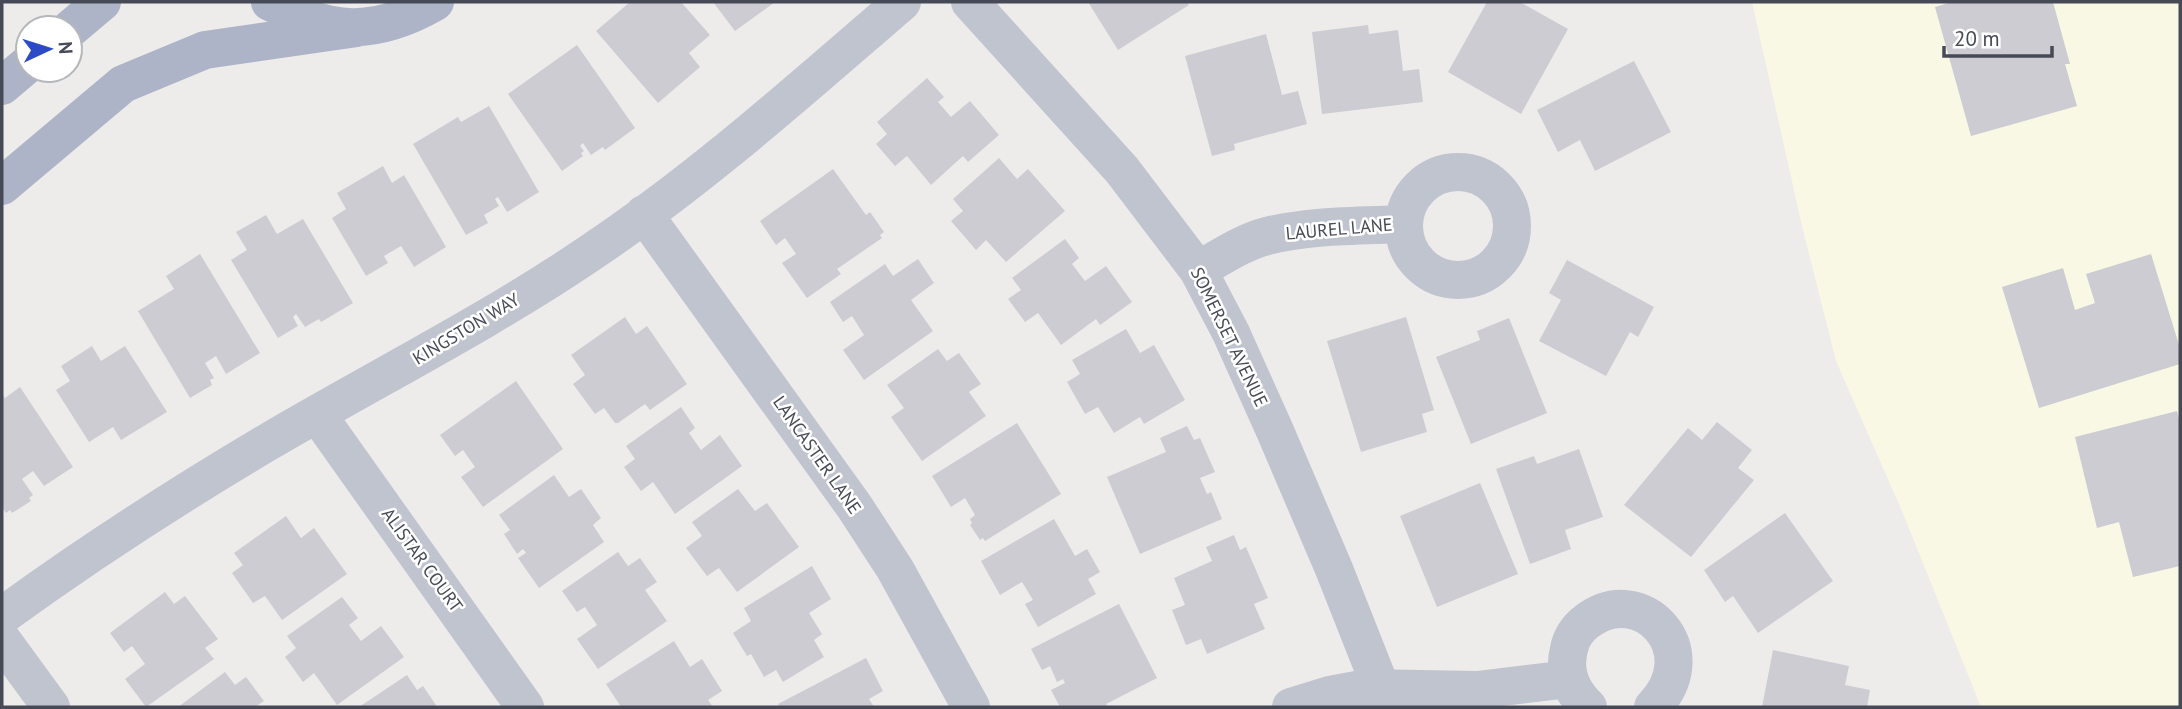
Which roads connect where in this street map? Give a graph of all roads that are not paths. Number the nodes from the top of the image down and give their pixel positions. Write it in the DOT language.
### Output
graph roads {
  1 [pos="102,2"];
  2 [pos="271,2"];
  3 [pos="435,2"];
  4 [pos="902,2"];
  5 [pos="970,2"];
  6 [pos="84,17"];
  7 [pos="357,28"];
  8 [pos="2,186"];
  9 [pos="644,214"];
  10 [pos="1404,224"];
  11 [pos="1198,270"];
  12 [pos="317,414"];
  13 [pos="2,616"];
  14 [pos="2,640"];
  15 [pos="1381,688"];
  16 [pos="1578,693"];
  17 [pos="51,707"];
  18 [pos="525,707"];
  19 [pos="971,707"];
  20 [pos="1291,707"];
  21 [pos="1653,707"];
  1 -- 6 [label="main road"];
  2 -- 7 [label="main road"];
  3 -- 7 [label="main road"];
  4 -- 9 [label="street, KINGSTON WAY"];
  5 -- 11 [label="street, SOMERSET AVENUE"];
  7 -- 8 [label="main road"];
  9 -- 12 [label="street, KINGSTON WAY"];
  9 -- 19 [label="street, LANCASTER LANE"];
  10 -- 11 [label="street, LAUREL LANE"];
  11 -- 15 [label="street, SOMERSET AVENUE"];
  12 -- 13 [label="street, KINGSTON WAY"];
  12 -- 18 [label="street, ALISTAR COURT"];
  14 -- 17 [label="street"];
  15 -- 16 [label="street"];
  15 -- 20 [label="street"];
  16 -- 21 [label="street"];
}
